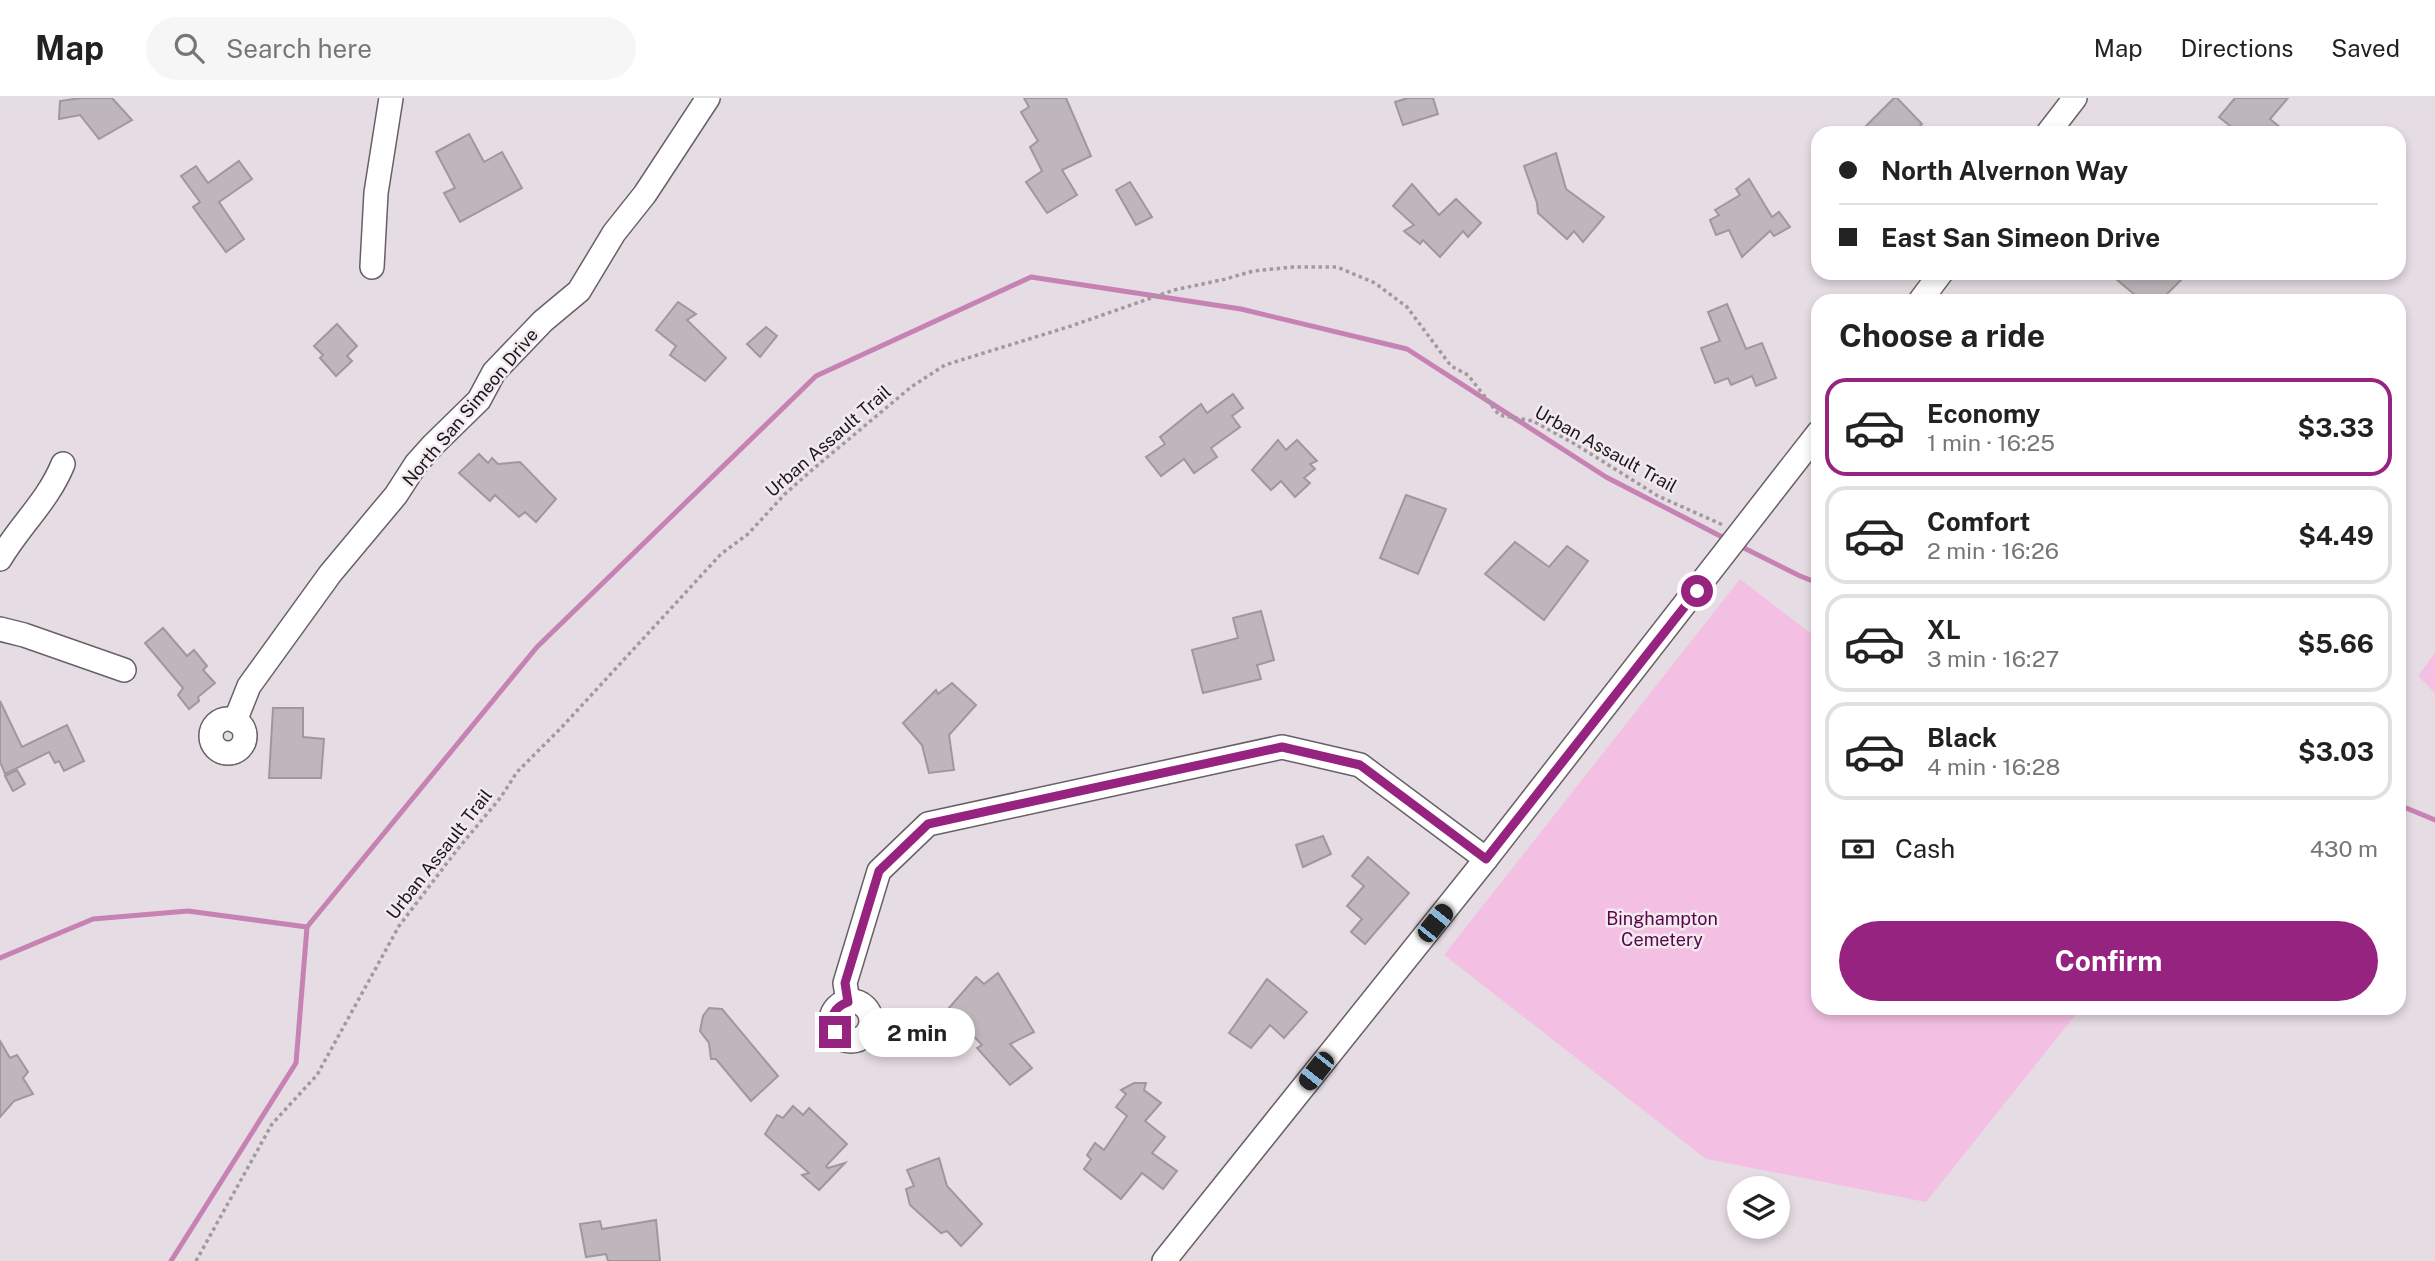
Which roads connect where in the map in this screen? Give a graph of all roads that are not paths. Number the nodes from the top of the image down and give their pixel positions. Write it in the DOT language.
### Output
graph roads {
  1 [pos="391,98"];
  2 [pos="709,98"];
  3 [pos="2075,98"];
  4 [pos="2053,126"];
  5 [pos="372,267"];
  6 [pos="1811,442"];
  7 [pos="63,464"];
  8 [pos="0,559"];
  9 [pos="0,629"];
  10 [pos="124,670"];
  11 [pos="235,721"];
  12 [pos="1486,859"];
  13 [pos="848,1002"];
  14 [pos="1164,1261"];
  1 -- 5 [label="street"];
  2 -- 11 [label="street, North San Simeon Drive"];
  3 -- 4 [label="street"];
  6 -- 12 [label="street"];
  7 -- 8 [label="street"];
  9 -- 10 [label="street"];
  12 -- 13 [label="street"];
  12 -- 14 [label="street"];
}
